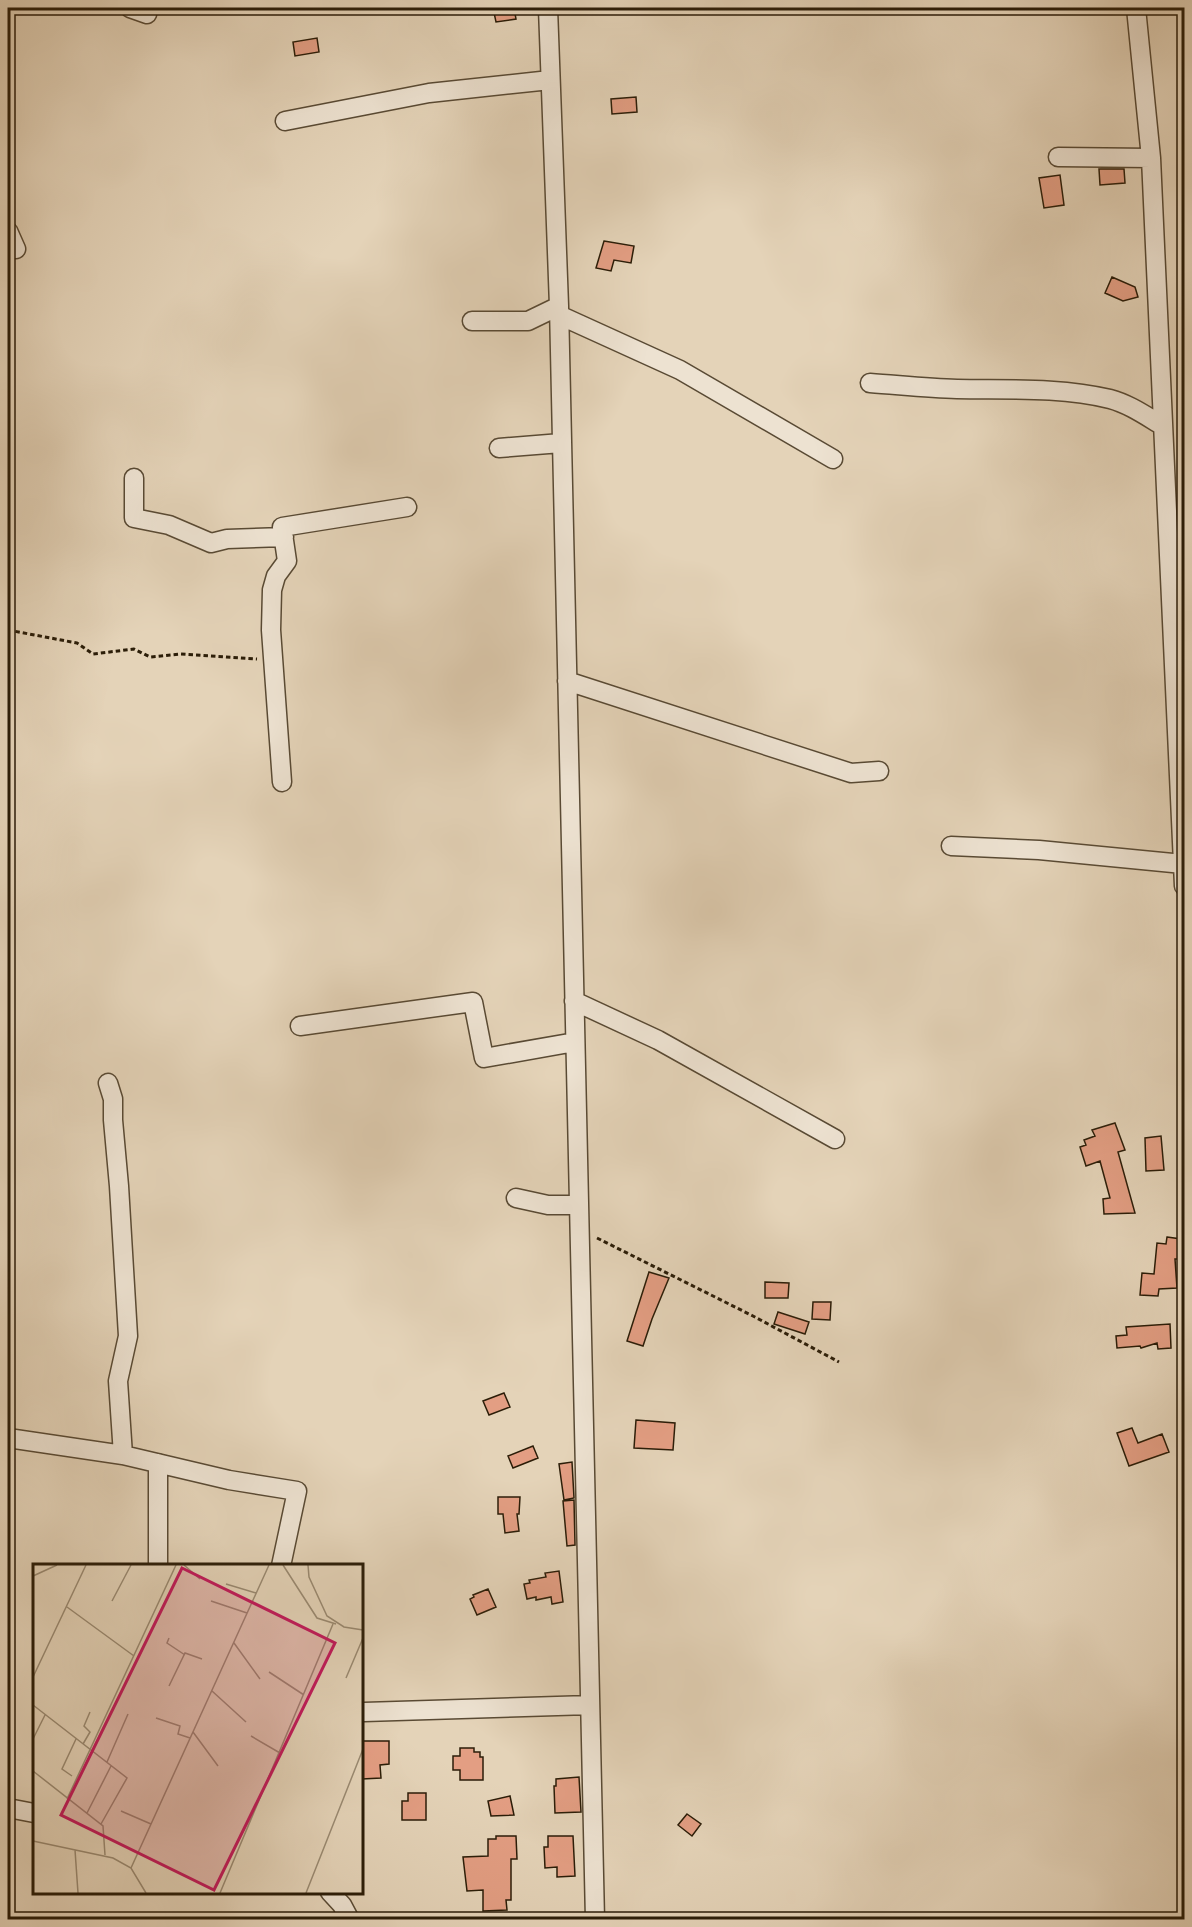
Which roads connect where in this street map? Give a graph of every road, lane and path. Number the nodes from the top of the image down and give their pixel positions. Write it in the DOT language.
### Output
graph roads {
  1 [pos="548,8"];
  2 [pos="1136,8"];
  3 [pos="550,80"];
  4 [pos="285,121"];
  5 [pos="1058,157"];
  6 [pos="1151,158"];
  7 [pos="8,231"];
  8 [pos="16,249"];
  9 [pos="559,310"];
  10 [pos="472,321"];
  11 [pos="870,383"];
  12 [pos="1163,426"];
  13 [pos="561,442"];
  14 [pos="499,448"];
  15 [pos="833,459"];
  16 [pos="134,478"];
  17 [pos="407,507"];
  18 [pos="284,537"];
  19 [pos="8,630"];
  20 [pos="273,660"];
  21 [pos="567,681"];
  22 [pos="879,771"];
  23 [pos="282,782"];
  24 [pos="951,846"];
  25 [pos="1183,864"];
  26 [pos="1185,886"];
  27 [pos="574,1001"];
  28 [pos="300,1026"];
  29 [pos="575,1042"];
  30 [pos="108,1083"];
  31 [pos="835,1139"];
  32 [pos="516,1198"];
  33 [pos="578,1205"];
  34 [pos="579,1230"];
  35 [pos="839,1362"];
  36 [pos="8,1438"];
  37 [pos="123,1455"];
  38 [pos="158,1462"];
  39 [pos="158,1564"];
  40 [pos="281,1564"];
  41 [pos="590,1705"];
  42 [pos="364,1712"];
  43 [pos="8,1808"];
  44 [pos="33,1813"];
  45 [pos="331,1894"];
  46 [pos="350,1920"];
  47 [pos="595,1920"];
  1 -- 3 [label="street"];
  2 -- 6 [label="street"];
  3 -- 4 [label="street"];
  3 -- 9 [label="street"];
  5 -- 6 [label="street"];
  6 -- 12 [label="street"];
  7 -- 8 [label="street"];
  9 -- 10 [label="street"];
  9 -- 13 [label="street"];
  9 -- 15 [label="street"];
  11 -- 12 [label="street"];
  12 -- 25 [label="street"];
  13 -- 14 [label="street"];
  13 -- 21 [label="street"];
  16 -- 18 [label="street"];
  17 -- 18 [label="street"];
  18 -- 20 [label="street"];
  19 -- 20 [label="path"];
  20 -- 23 [label="street"];
  21 -- 22 [label="street"];
  21 -- 27 [label="street"];
  24 -- 25 [label="street"];
  25 -- 26 [label="street"];
  27 -- 29 [label="street"];
  27 -- 31 [label="street"];
  28 -- 29 [label="street"];
  29 -- 33 [label="street"];
  30 -- 37 [label="street"];
  32 -- 33 [label="street"];
  33 -- 34 [label="street"];
  34 -- 35 [label="path"];
  34 -- 41 [label="street"];
  36 -- 37 [label="street"];
  37 -- 38 [label="street"];
  38 -- 39 [label="street"];
  38 -- 40 [label="street"];
  41 -- 42 [label="street"];
  41 -- 47 [label="street"];
  43 -- 44 [label="street"];
  45 -- 46 [label="street"];
}
